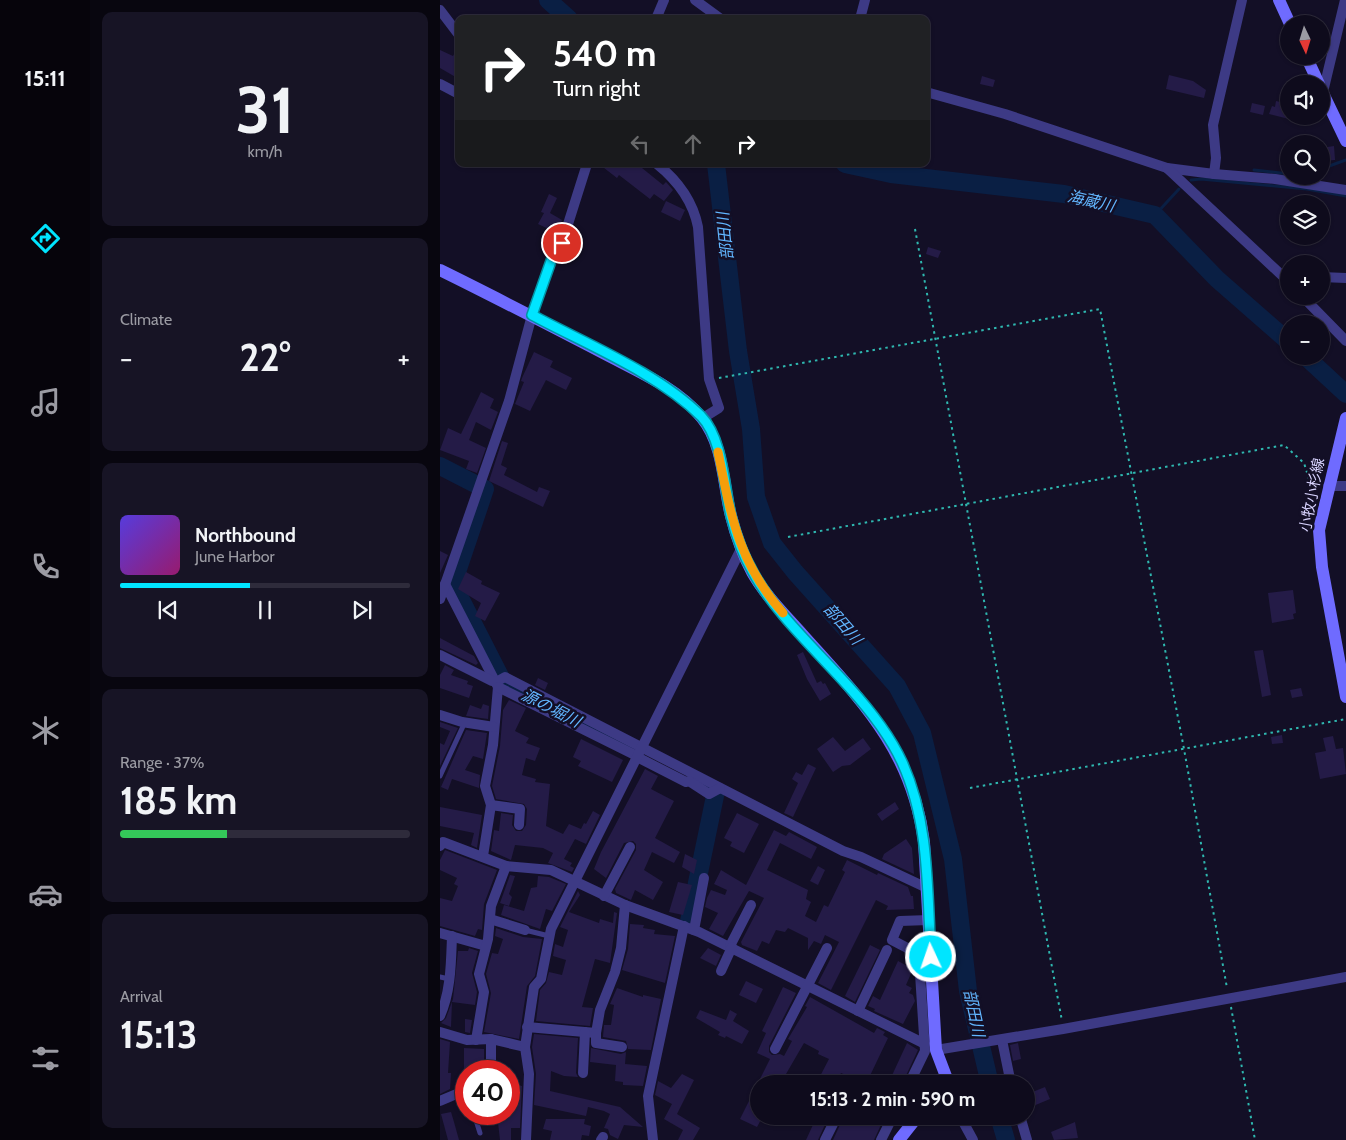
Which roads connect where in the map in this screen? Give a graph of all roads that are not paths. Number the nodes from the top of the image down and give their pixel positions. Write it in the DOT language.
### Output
graph roads {
  1 [pos="664,0"];
  2 [pos="695,0"];
  3 [pos="865,0"];
  4 [pos="1242,0"];
  5 [pos="1279,0"];
  6 [pos="1345,0"];
  7 [pos="440,10"];
  8 [pos="658,15"];
  9 [pos="715,15"];
  10 [pos="861,15"];
  11 [pos="1286,15"];
  12 [pos="455,30"];
  13 [pos="1325,75"];
  14 [pos="440,84"];
  15 [pos="455,92"];
  16 [pos="930,93"];
  17 [pos="1330,107"];
  18 [pos="1346,141"];
  19 [pos="586,167"];
  20 [pos="660,167"];
  21 [pos="1167,168"];
  22 [pos="1214,174"];
  23 [pos="1346,190"];
  24 [pos="440,270"];
  25 [pos="1280,272"];
  26 [pos="1330,277"];
  27 [pos="1346,278"];
  28 [pos="1311,305"];
  29 [pos="532,315"];
  30 [pos="1346,341"];
  31 [pos="703,418"];
  32 [pos="1346,418"];
  33 [pos="1328,486"];
  34 [pos="1346,486"];
  35 [pos="741,549"];
  36 [pos="445,584"];
  37 [pos="440,598"];
  38 [pos="440,655"];
  39 [pos="499,682"];
  40 [pos="1346,697"];
  41 [pos="440,715"];
  42 [pos="464,722"];
  43 [pos="494,728"];
  44 [pos="639,752"];
  45 [pos="440,776"];
  46 [pos="720,788"];
  47 [pos="491,805"];
  48 [pos="519,825"];
  49 [pos="440,846"];
  50 [pos="630,847"];
  51 [pos="483,856"];
  52 [pos="506,866"];
  53 [pos="704,878"];
  54 [pos="574,882"];
  55 [pos="927,888"];
  56 [pos="604,896"];
  57 [pos="625,905"];
  58 [pos="751,905"];
  59 [pos="490,919"];
  60 [pos="929,920"];
  61 [pos="684,926"];
  62 [pos="525,930"];
  63 [pos="694,930"];
  64 [pos="440,933"];
  65 [pos="452,936"];
  66 [pos="549,936"];
  67 [pos="486,946"];
  68 [pos="731,947"];
  69 [pos="827,948"];
  70 [pos="887,950"];
  71 [pos="721,971"];
  72 [pos="1346,977"];
  73 [pos="445,978"];
  74 [pos="808,986"];
  75 [pos="858,1011"];
  76 [pos="440,1016"];
  77 [pos="527,1027"];
  78 [pos="440,1032"];
  79 [pos="585,1032"];
  80 [pos="596,1033"];
  81 [pos="476,1040"];
  82 [pos="491,1040"];
  83 [pos="997,1041"];
  84 [pos="925,1044"];
  85 [pos="525,1047"];
  86 [pos="622,1047"];
  87 [pos="775,1049"];
  88 [pos="936,1050"];
  89 [pos="491,1060"];
  90 [pos="583,1073"];
  91 [pos="913,1075"];
  92 [pos="944,1075"];
  93 [pos="1008,1075"];
  94 [pos="455,1095"];
  95 [pos="440,1100"];
  96 [pos="477,1125"];
  97 [pos="832,1125"];
  98 [pos="888,1125"];
  99 [pos="911,1125"];
  100 [pos="965,1125"];
  101 [pos="1023,1125"];
  102 [pos="480,1134"];
  103 [pos="526,1140"];
  104 [pos="653,1140"];
  105 [pos="825,1140"];
  106 [pos="881,1140"];
  107 [pos="899,1140"];
  108 [pos="973,1140"];
  109 [pos="1027,1140"];
  1 -- 8 [label="street"];
  2 -- 9 [label="street"];
  3 -- 10 [label="street"];
  4 -- 22 [label="street"];
  5 -- 11 [label="street"];
  6 -- 13 [label="street"];
  7 -- 12 [label="street"];
  14 -- 15 [label="street"];
  16 -- 21 [label="street"];
  17 -- 18 [label="street"];
  19 -- 29 [label="street"];
  20 -- 31 [label="street"];
  21 -- 22 [label="street"];
  21 -- 25 [label="street"];
  22 -- 23 [label="street"];
  24 -- 29 [label="street"];
  26 -- 27 [label="street"];
  28 -- 30 [label="street"];
  29 -- 31 [label="street"];
  29 -- 36 [label="street"];
  31 -- 35 [label="street"];
  32 -- 33 [label="street, 小牧小杉線"];
  33 -- 34 [label="street"];
  33 -- 40 [label="street, 小牧小杉線"];
  35 -- 44 [label="street"];
  35 -- 55 [label="street"];
  36 -- 37 [label="street"];
  36 -- 39 [label="street"];
  38 -- 39 [label="street"];
  39 -- 43 [label="street"];
  39 -- 44 [label="street"];
  41 -- 42 [label="street"];
  42 -- 43 [label="street"];
  42 -- 45 [label="lane"];
  43 -- 47 [label="street"];
  44 -- 46 [label="street"];
  44 -- 46 [label="street"];
  44 -- 54 [label="street"];
  46 -- 55 [label="street"];
  47 -- 48 [label="street"];
  47 -- 51 [label="street"];
  49 -- 51 [label="street"];
  50 -- 56 [label="street"];
  51 -- 52 [label="street"];
  52 -- 54 [label="street"];
  52 -- 59 [label="street"];
  53 -- 63 [label="street"];
  54 -- 56 [label="street"];
  54 -- 66 [label="street"];
  55 -- 60 [label="street"];
  56 -- 57 [label="street"];
  57 -- 61 [label="street"];
  57 -- 80 [label="street"];
  58 -- 68 [label="street"];
  59 -- 62 [label="street"];
  59 -- 67 [label="street"];
  60 -- 84 [label="street"];
  60 -- 88 [label="street"];
  61 -- 63 [label="street"];
  61 -- 104 [label="street"];
  62 -- 66 [label="lane"];
  63 -- 68 [label="street"];
  64 -- 65 [label="street"];
  65 -- 67 [label="street"];
  65 -- 73 [label="street"];
  66 -- 77 [label="street"];
  67 -- 81 [label="street"];
  68 -- 71 [label="street"];
  68 -- 74 [label="street"];
  69 -- 74 [label="street"];
  70 -- 75 [label="street"];
  72 -- 83 [label="street"];
  73 -- 76 [label="street"];
  74 -- 75 [label="street"];
  74 -- 87 [label="street"];
  75 -- 84 [label="street"];
  77 -- 79 [label="street"];
  77 -- 85 [label="street"];
  78 -- 81 [label="street"];
  79 -- 80 [label="street"];
  79 -- 90 [label="street"];
  80 -- 86 [label="street"];
  81 -- 82 [label="street"];
  82 -- 85 [label="street"];
  82 -- 89 [label="street"];
  83 -- 88 [label="street"];
  83 -- 93 [label="street"];
  84 -- 91 [label="street"];
  85 -- 103 [label="street"];
  88 -- 92 [label="street"];
  94 -- 95 [label="street"];
  96 -- 102 [label="lane"];
  97 -- 105 [label="street"];
  98 -- 106 [label="street"];
  99 -- 107 [label="street"];
  100 -- 108 [label="street"];
  101 -- 109 [label="street"];
}
